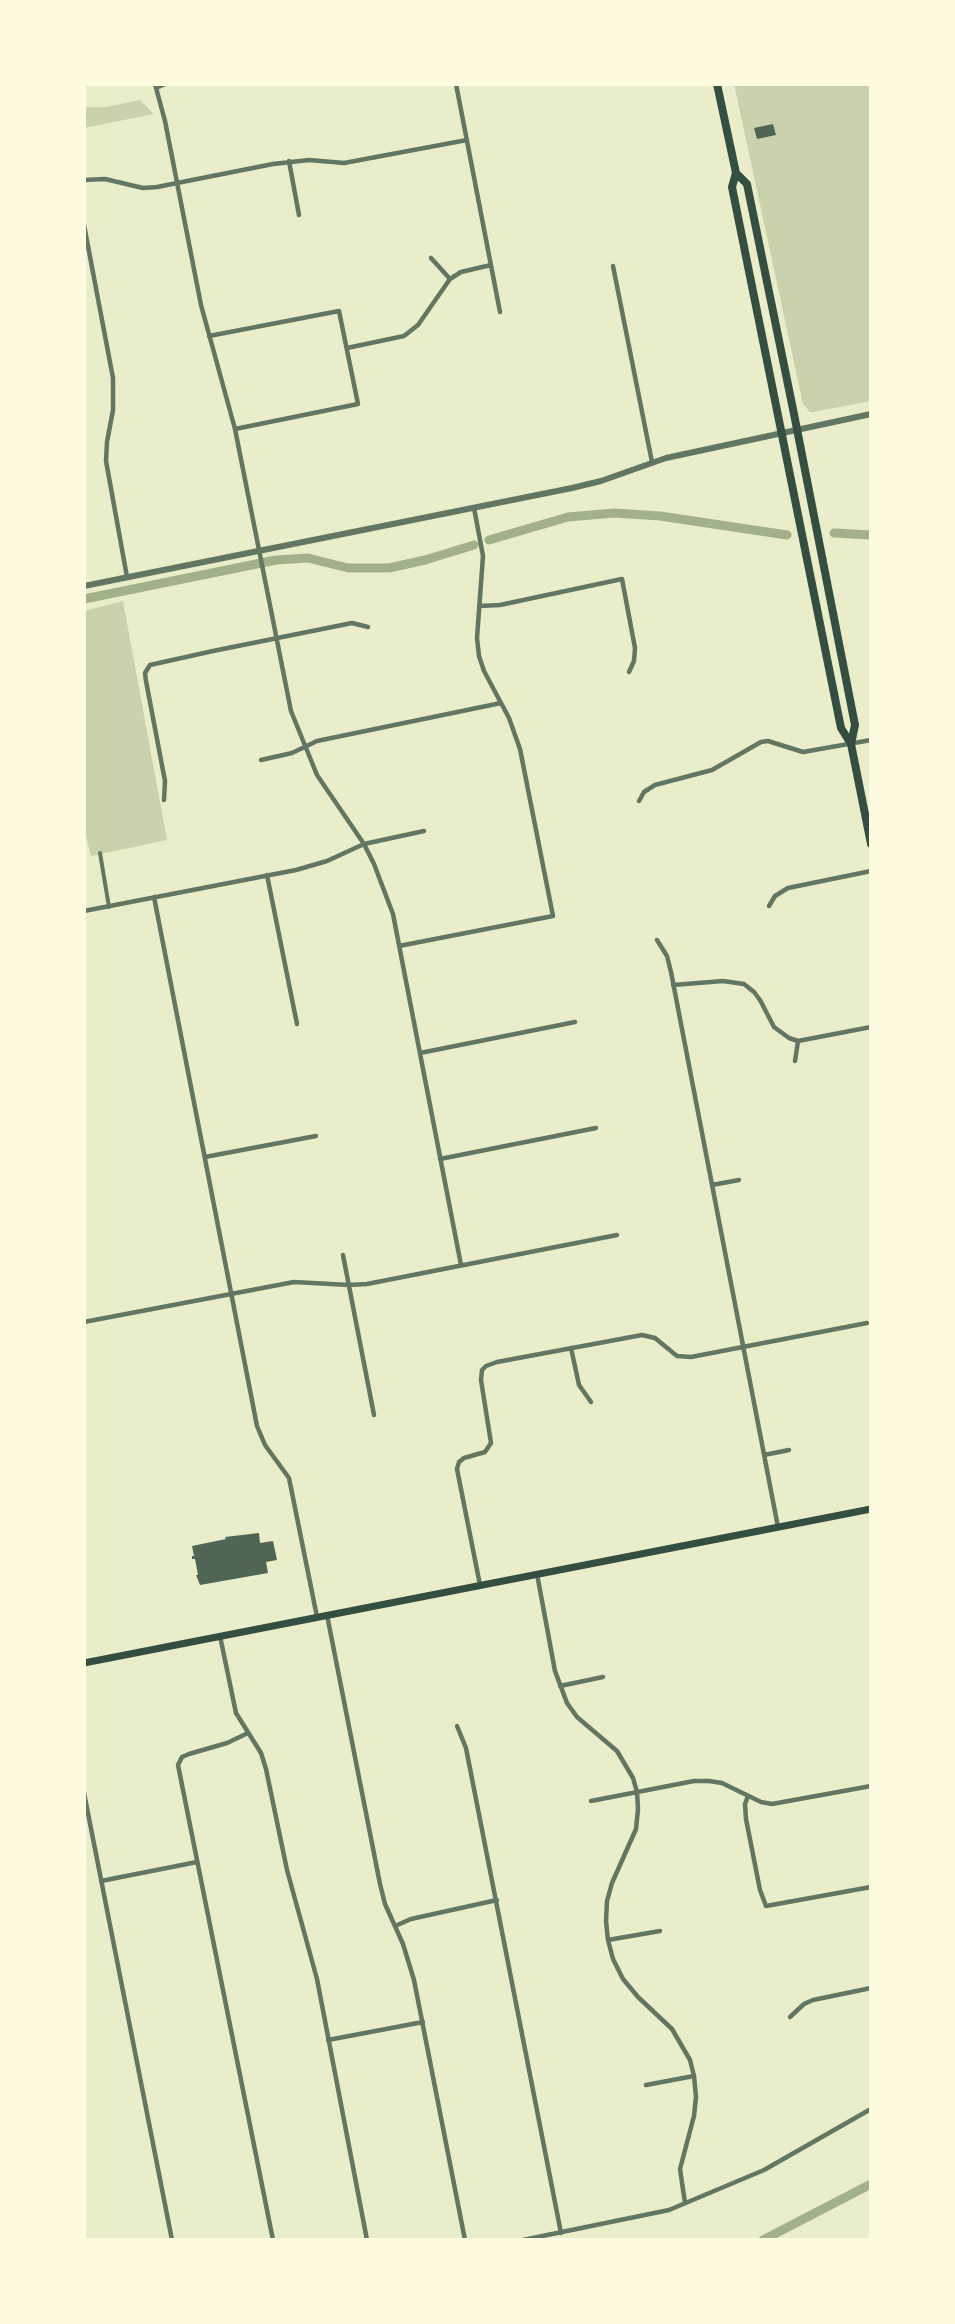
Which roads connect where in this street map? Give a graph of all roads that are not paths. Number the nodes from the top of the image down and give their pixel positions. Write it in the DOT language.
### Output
graph roads {
  1 [pos="165,84"];
  2 [pos="456,84"];
  3 [pos="717,84"];
  4 [pos="155,86"];
  5 [pos="467,140"];
  6 [pos="289,162"];
  7 [pos="736,173"];
  8 [pos="84,180"];
  9 [pos="177,183"];
  10 [pos="299,215"];
  11 [pos="84,225"];
  12 [pos="431,258"];
  13 [pos="491,265"];
  14 [pos="613,266"];
  15 [pos="450,279"];
  16 [pos="500,312"];
  17 [pos="209,336"];
  18 [pos="346,348"];
  19 [pos="871,414"];
  20 [pos="235,429"];
  21 [pos="797,430"];
  22 [pos="783,434"];
  23 [pos="651,462"];
  24 [pos="474,508"];
  25 [pos="260,550"];
  26 [pos="127,577"];
  27 [pos="84,586"];
  28 [pos="480,606"];
  29 [pos="368,627"];
  30 [pos="276,638"];
  31 [pos="629,672"];
  32 [pos="501,703"];
  33 [pos="871,740"];
  34 [pos="851,744"];
  35 [pos="304,747"];
  36 [pos="261,760"];
  37 [pos="164,800"];
  38 [pos="639,801"];
  39 [pos="424,831"];
  40 [pos="364,844"];
  41 [pos="871,844"];
  42 [pos="100,853"];
  43 [pos="871,871"];
  44 [pos="267,875"];
  45 [pos="154,897"];
  46 [pos="769,906"];
  47 [pos="109,907"];
  48 [pos="84,911"];
  49 [pos="657,940"];
  50 [pos="399,946"];
  51 [pos="673,985"];
  52 [pos="575,1022"];
  53 [pos="297,1024"];
  54 [pos="871,1027"];
  55 [pos="798,1041"];
  56 [pos="420,1053"];
  57 [pos="795,1061"];
  58 [pos="596,1128"];
  59 [pos="316,1136"];
  60 [pos="205,1157"];
  61 [pos="440,1159"];
  62 [pos="739,1180"];
  63 [pos="712,1185"];
  64 [pos="617,1235"];
  65 [pos="343,1256"];
  66 [pos="461,1265"];
  67 [pos="349,1285"];
  68 [pos="232,1294"];
  69 [pos="84,1322"];
  70 [pos="867,1323"];
  71 [pos="571,1348"];
  72 [pos="743,1348"];
  73 [pos="591,1402"];
  74 [pos="374,1415"];
  75 [pos="789,1450"];
  76 [pos="764,1455"];
  77 [pos="871,1509"];
  78 [pos="778,1527"];
  79 [pos="537,1574"];
  80 [pos="480,1586"];
  81 [pos="327,1615"];
  82 [pos="317,1617"];
  83 [pos="220,1636"];
  84 [pos="84,1661"];
  85 [pos="603,1677"];
  86 [pos="560,1686"];
  87 [pos="457,1726"];
  88 [pos="248,1733"];
  89 [pos="871,1786"];
  90 [pos="637,1792"];
  91 [pos="84,1793"];
  92 [pos="748,1796"];
  93 [pos="591,1801"];
  94 [pos="197,1862"];
  95 [pos="101,1881"];
  96 [pos="871,1887"];
  97 [pos="497,1900"];
  98 [pos="396,1926"];
  99 [pos="660,1931"];
  100 [pos="608,1940"];
  101 [pos="871,1988"];
  102 [pos="790,2018"];
  103 [pos="423,2022"];
  104 [pos="328,2040"];
  105 [pos="694,2076"];
  106 [pos="646,2085"];
  107 [pos="871,2109"];
  108 [pos="685,2203"];
  109 [pos="561,2233"];
  110 [pos="172,2240"];
  111 [pos="273,2240"];
  112 [pos="367,2240"];
  113 [pos="465,2240"];
  114 [pos="523,2240"];
  1 -- 4 [label="street"];
  2 -- 5 [label="street"];
  3 -- 7 [label="main road"];
  4 -- 9 [label="street"];
  5 -- 6 [label="street"];
  5 -- 13 [label="street"];
  6 -- 9 [label="street"];
  6 -- 10 [label="street"];
  7 -- 21 [label="main road"];
  7 -- 22 [label="main road"];
  8 -- 9 [label="street"];
  9 -- 17 [label="street"];
  11 -- 26 [label="street"];
  12 -- 15 [label="street"];
  13 -- 15 [label="street"];
  13 -- 16 [label="street"];
  14 -- 23 [label="street"];
  15 -- 18 [label="street"];
  17 -- 18 [label="street"];
  17 -- 20 [label="street"];
  18 -- 20 [label="street"];
  19 -- 21 [label="street"];
  20 -- 25 [label="street"];
  21 -- 22 [label="street"];
  21 -- 34 [label="main road"];
  22 -- 23 [label="street"];
  22 -- 34 [label="main road"];
  23 -- 24 [label="street"];
  24 -- 25 [label="street"];
  24 -- 28 [label="street"];
  25 -- 26 [label="street"];
  25 -- 30 [label="street"];
  26 -- 27 [label="street"];
  28 -- 31 [label="street"];
  28 -- 32 [label="street"];
  29 -- 30 [label="street"];
  30 -- 35 [label="street"];
  30 -- 37 [label="street"];
  32 -- 35 [label="street"];
  32 -- 50 [label="street"];
  33 -- 34 [label="street"];
  34 -- 38 [label="street"];
  34 -- 41 [label="main road"];
  35 -- 36 [label="street"];
  35 -- 40 [label="street"];
  39 -- 40 [label="street"];
  40 -- 44 [label="street"];
  40 -- 50 [label="street"];
  42 -- 47 [label="street"];
  43 -- 46 [label="street"];
  44 -- 45 [label="street"];
  44 -- 53 [label="street"];
  45 -- 47 [label="street"];
  45 -- 60 [label="street"];
  47 -- 48 [label="street"];
  49 -- 51 [label="street"];
  50 -- 56 [label="street"];
  51 -- 55 [label="street"];
  51 -- 63 [label="street"];
  52 -- 56 [label="street"];
  54 -- 55 [label="street"];
  55 -- 57 [label="street"];
  56 -- 61 [label="street"];
  58 -- 61 [label="street"];
  59 -- 60 [label="street"];
  60 -- 68 [label="street"];
  61 -- 66 [label="street"];
  62 -- 63 [label="street"];
  63 -- 72 [label="street"];
  64 -- 66 [label="street"];
  65 -- 67 [label="street"];
  66 -- 67 [label="street"];
  67 -- 68 [label="street"];
  67 -- 74 [label="street"];
  68 -- 69 [label="street"];
  68 -- 82 [label="street"];
  70 -- 72 [label="street"];
  71 -- 72 [label="street"];
  71 -- 73 [label="street"];
  71 -- 80 [label="street"];
  72 -- 76 [label="street"];
  75 -- 76 [label="street"];
  76 -- 78 [label="street"];
  77 -- 78 [label="main road"];
  78 -- 79 [label="main road"];
  79 -- 80 [label="main road"];
  79 -- 86 [label="street"];
  80 -- 81 [label="main road"];
  81 -- 82 [label="main road"];
  81 -- 98 [label="street"];
  82 -- 83 [label="main road"];
  83 -- 84 [label="main road"];
  83 -- 88 [label="street"];
  85 -- 86 [label="street"];
  86 -- 90 [label="street"];
  87 -- 97 [label="street"];
  88 -- 94 [label="street"];
  88 -- 104 [label="street"];
  89 -- 92 [label="street"];
  90 -- 92 [label="street"];
  90 -- 93 [label="street"];
  90 -- 100 [label="street"];
  91 -- 95 [label="street"];
  92 -- 96 [label="street"];
  94 -- 95 [label="street"];
  94 -- 111 [label="street"];
  95 -- 110 [label="street"];
  97 -- 98 [label="street"];
  97 -- 109 [label="street"];
  98 -- 103 [label="street"];
  99 -- 100 [label="street"];
  100 -- 105 [label="street"];
  101 -- 102 [label="street"];
  103 -- 104 [label="street"];
  103 -- 113 [label="street"];
  104 -- 112 [label="street"];
  105 -- 106 [label="street"];
  105 -- 108 [label="street"];
  107 -- 108 [label="street"];
  108 -- 109 [label="street"];
  109 -- 114 [label="street"];
}
